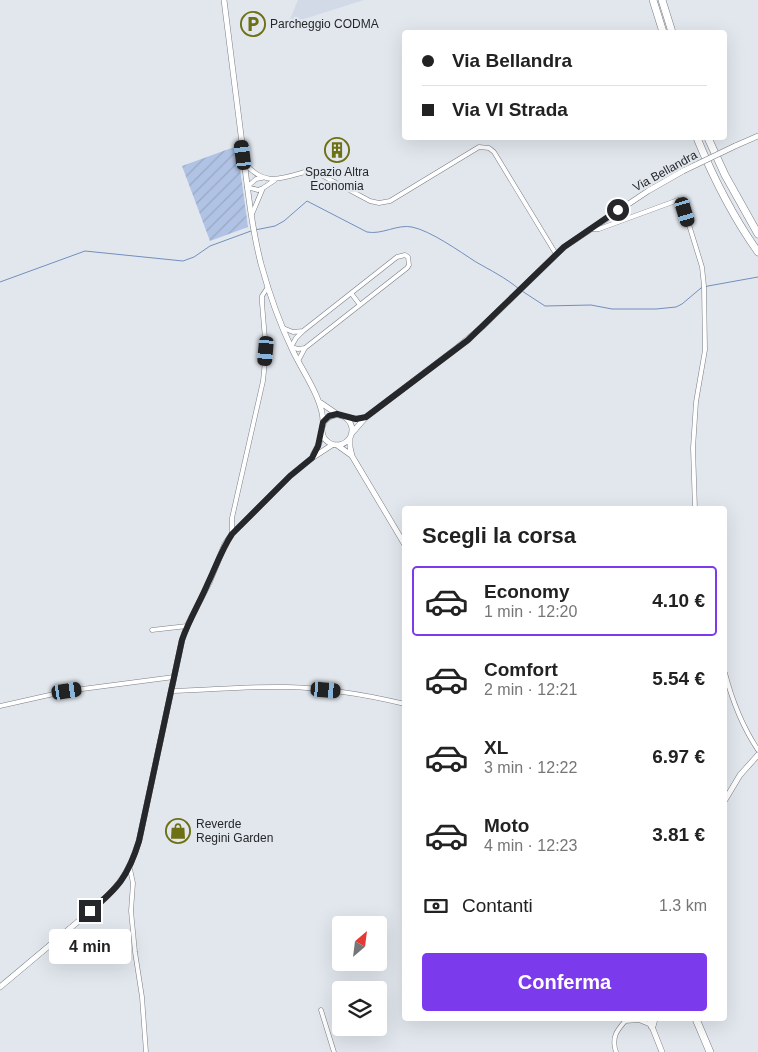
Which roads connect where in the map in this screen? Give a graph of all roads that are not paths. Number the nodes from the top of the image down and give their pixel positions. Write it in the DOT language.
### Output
graph roads {
  1 [pos="224,0"];
  2 [pos="653,0"];
  3 [pos="662,0"];
  4 [pos="662,30"];
  5 [pos="671,30"];
  6 [pos="758,136"];
  7 [pos="698,140"];
  8 [pos="709,140"];
  9 [pos="244,162"];
  10 [pos="262,178"];
  11 [pos="275,180"];
  12 [pos="247,186"];
  13 [pos="263,188"];
  14 [pos="251,216"];
  15 [pos="589,229"];
  16 [pos="758,234"];
  17 [pos="758,252"];
  18 [pos="556,254"];
  19 [pos="268,287"];
  20 [pos="351,293"];
  21 [pos="360,305"];
  22 [pos="283,328"];
  23 [pos="303,331"];
  24 [pos="291,347"];
  25 [pos="305,348"];
  26 [pos="298,362"];
  27 [pos="320,402"];
  28 [pos="337,414"];
  29 [pos="366,417"];
  30 [pos="346,418"];
  31 [pos="323,422"];
  32 [pos="322,434"];
  33 [pos="351,435"];
  34 [pos="335,445"];
  35 [pos="352,456"];
  36 [pos="312,458"];
  37 [pos="695,506"];
  38 [pos="232,534"];
  39 [pos="402,540"];
  40 [pos="187,626"];
  41 [pos="152,630"];
  42 [pos="174,677"];
  43 [pos="727,680"];
  44 [pos="727,689"];
  45 [pos="172,691"];
  46 [pos="730,691"];
  47 [pos="402,703"];
  48 [pos="0,706"];
  49 [pos="758,750"];
  50 [pos="758,756"];
  51 [pos="727,797"];
  52 [pos="130,868"];
  53 [pos="125,877"];
  54 [pos="133,883"];
  55 [pos="0,987"];
  56 [pos="321,1010"];
  57 [pos="625,1021"];
  58 [pos="651,1021"];
  59 [pos="697,1021"];
  60 [pos="146,1052"];
  61 [pos="334,1052"];
  62 [pos="616,1052"];
  63 [pos="662,1052"];
  64 [pos="710,1052"];
  1 -- 9 [label="main road"];
  2 -- 4 [label="highway"];
  3 -- 5 [label="highway"];
  6 -- 15 [label="main road, Via Bellandra, bridge"];
  7 -- 17 [label="highway"];
  8 -- 16 [label="highway"];
  9 -- 10 [label="street"];
  9 -- 12 [label="main road"];
  10 -- 11 [label="street"];
  10 -- 12 [label="street"];
  11 -- 13 [label="street"];
  11 -- 18 [label="street"];
  12 -- 13 [label="street"];
  12 -- 14 [label="main road"];
  13 -- 14 [label="street"];
  14 -- 19 [label="main road"];
  15 -- 18 [label="main road, Via Bellandra"];
  15 -- 37 [label="street"];
  18 -- 29 [label="main road, Via Bellandra"];
  19 -- 22 [label="main road"];
  19 -- 38 [label="street"];
  20 -- 21 [label="street"];
  20 -- 21 [label="street"];
  20 -- 23 [label="street"];
  21 -- 25 [label="street"];
  22 -- 23 [label="street"];
  22 -- 24 [label="main road"];
  23 -- 24 [label="street"];
  24 -- 25 [label="street"];
  24 -- 26 [label="main road"];
  25 -- 26 [label="street"];
  26 -- 27 [label="main road"];
  27 -- 28 [label="main road"];
  27 -- 31 [label="main road"];
  28 -- 30 [label="main road"];
  28 -- 31 [label="main road"];
  29 -- 30 [label="main road"];
  29 -- 33 [label="main road, Via Bellandra"];
  30 -- 33 [label="main road"];
  31 -- 32 [label="main road"];
  32 -- 34 [label="main road"];
  32 -- 36 [label="main road"];
  33 -- 34 [label="main road"];
  33 -- 35 [label="main road"];
  34 -- 35 [label="main road"];
  34 -- 36 [label="main road"];
  35 -- 39 [label="main road"];
  36 -- 38 [label="main road"];
  38 -- 40 [label="main road"];
  40 -- 41 [label="street"];
  40 -- 42 [label="main road"];
  42 -- 45 [label="main road"];
  42 -- 48 [label="street"];
  43 -- 46 [label="street"];
  44 -- 46 [label="street"];
  45 -- 47 [label="street"];
  45 -- 52 [label="main road"];
  46 -- 49 [label="street"];
  50 -- 51 [label="main road"];
  52 -- 53 [label="main road"];
  52 -- 54 [label="street"];
  53 -- 54 [label="street"];
  53 -- 55 [label="main road"];
  54 -- 60 [label="street"];
  56 -- 61 [label="street"];
  57 -- 62 [label="street"];
  58 -- 63 [label="main road"];
  59 -- 64 [label="highway"];
}
